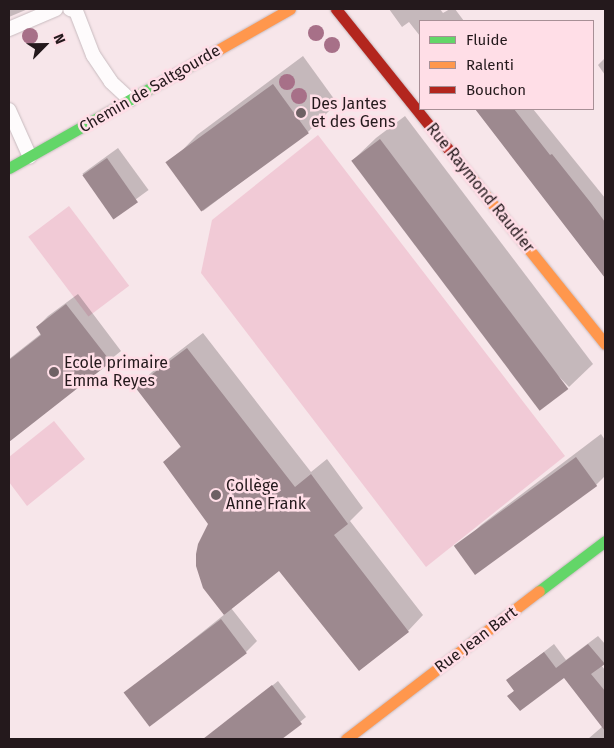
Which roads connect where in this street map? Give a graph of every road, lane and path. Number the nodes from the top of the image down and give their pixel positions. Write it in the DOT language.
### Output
graph roads {
  1 [pos="56,9"];
  2 [pos="70,9"];
  3 [pos="290,9"];
  4 [pos="336,9"];
  5 [pos="9,29"];
  6 [pos="130,100"];
  7 [pos="9,110"];
  8 [pos="30,157"];
  9 [pos="9,168"];
  10 [pos="605,344"];
  11 [pos="605,541"];
  12 [pos="346,739"];
  1 -- 5 [label="lane"];
  2 -- 6 [label="lane"];
  3 -- 6 [label="street, Chemin de Saltgourde"];
  4 -- 10 [label="street, Rue Raymond Raudier"];
  6 -- 8 [label="street, Chemin de Saltgourde"];
  7 -- 8 [label="lane"];
  8 -- 9 [label="street, Chemin de Saltgourde"];
  11 -- 12 [label="street, Rue Jean Bart"];
}
